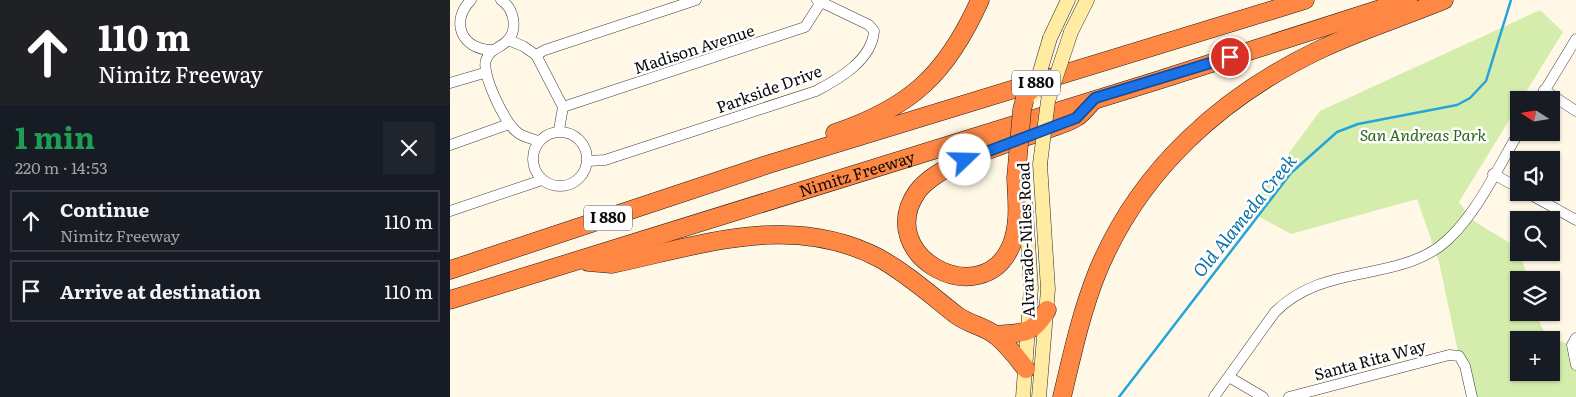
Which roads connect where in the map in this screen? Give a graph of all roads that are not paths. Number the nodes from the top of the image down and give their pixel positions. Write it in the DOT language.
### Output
graph roads {
  1 [pos="471,0"];
  2 [pos="696,0"];
  3 [pos="980,0"];
  4 [pos="1068,0"];
  5 [pos="1087,0"];
  6 [pos="1305,0"];
  7 [pos="1375,0"];
  8 [pos="1408,0"];
  9 [pos="1444,0"];
  10 [pos="505,1"];
  11 [pos="819,1"];
  12 [pos="454,18"];
  13 [pos="1576,39"];
  14 [pos="508,40"];
  15 [pos="491,50"];
  16 [pos="536,55"];
  17 [pos="484,73"];
  18 [pos="450,83"];
  19 [pos="1034,87"];
  20 [pos="1124,89"];
  21 [pos="1544,90"];
  22 [pos="1095,98"];
  23 [pos="563,107"];
  24 [pos="1576,111"];
  25 [pos="509,124"];
  26 [pos="559,130"];
  27 [pos="538,141"];
  28 [pos="1514,141"];
  29 [pos="450,145"];
  30 [pos="588,161"];
  31 [pos="766,166"];
  32 [pos="1494,174"];
  33 [pos="1020,177"];
  34 [pos="542,180"];
  35 [pos="1510,183"];
  36 [pos="1542,201"];
  37 [pos="450,211"];
  38 [pos="1576,220"];
  39 [pos="578,261"];
  40 [pos="450,270"];
  41 [pos="450,300"];
  42 [pos="1047,310"];
  43 [pos="1029,331"];
  44 [pos="995,335"];
  45 [pos="1576,338"];
  46 [pos="1576,365"];
  47 [pos="1026,369"];
  48 [pos="1229,377"];
  49 [pos="1022,397"];
  50 [pos="1039,397"];
  51 [pos="1062,397"];
  52 [pos="1214,397"];
  53 [pos="1263,397"];
  54 [pos="1289,397"];
  55 [pos="1472,397"];
  1 -- 12 [label="street"];
  2 -- 16 [label="street"];
  3 -- 31 [label="highway"];
  4 -- 19 [label="main road, bridge"];
  5 -- 42 [label="main road, Alvarado-Niles Road, bridge"];
  6 -- 31 [label="highway, Nimitz Freeway / I 880"];
  7 -- 20 [label="highway, I 880"];
  8 -- 20 [label="highway, Nimitz Freeway / I 880"];
  9 -- 51 [label="highway"];
  10 -- 14 [label="street"];
  11 -- 23 [label="street, Madison Avenue"];
  11 -- 30 [label="street, Parkside Drive"];
  12 -- 15 [label="street"];
  13 -- 21 [label="street"];
  14 -- 15 [label="street"];
  14 -- 16 [label="street"];
  15 -- 17 [label="street"];
  16 -- 23 [label="street"];
  17 -- 18 [label="street"];
  17 -- 25 [label="street"];
  19 -- 33 [label="highway, bridge"];
  20 -- 22 [label="highway, Nimitz Freeway / I 880"];
  21 -- 24 [label="street"];
  22 -- 33 [label="highway"];
  22 -- 39 [label="highway, Nimitz Freeway / I 880"];
  23 -- 26 [label="street"];
  25 -- 27 [label="street"];
  25 -- 29 [label="street"];
  26 -- 27 [label="street"];
  26 -- 30 [label="street"];
  27 -- 34 [label="street"];
  28 -- 32 [label="street"];
  30 -- 34 [label="street"];
  31 -- 40 [label="highway, Nimitz Freeway / I 880"];
  32 -- 35 [label="street"];
  32 -- 48 [label="street"];
  33 -- 43 [label="main road, Alvarado-Niles Road"];
  34 -- 37 [label="street"];
  36 -- 38 [label="street"];
  39 -- 41 [label="highway, Nimitz Freeway / I 880"];
  39 -- 44 [label="highway"];
  42 -- 43 [label="highway"];
  42 -- 50 [label="main road, Alvarado-Niles Road"];
  43 -- 44 [label="highway"];
  43 -- 47 [label="main road, Alvarado-Niles Road"];
  44 -- 47 [label="highway"];
  45 -- 46 [label="street"];
  47 -- 49 [label="main road, Alvarado-Niles Road"];
  48 -- 52 [label="street"];
  48 -- 53 [label="street"];
  54 -- 55 [label="street, Santa Rita Way"];
}
